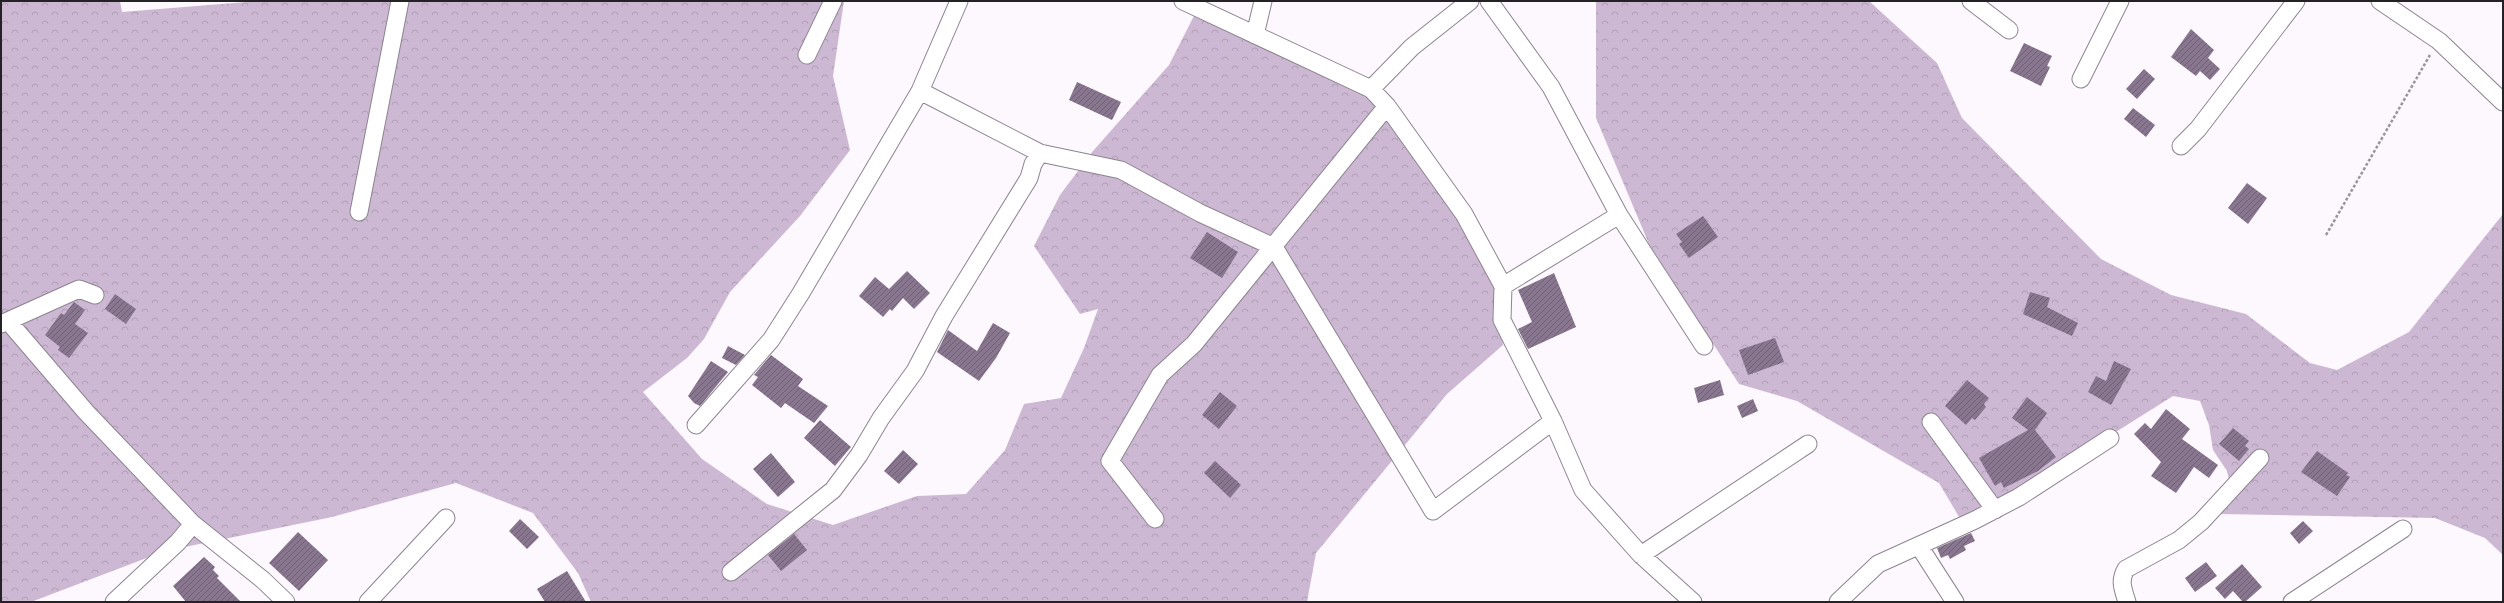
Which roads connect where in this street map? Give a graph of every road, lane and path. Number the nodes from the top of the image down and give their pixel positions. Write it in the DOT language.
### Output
graph roads {
  1 [pos="400,1"];
  2 [pos="834,1"];
  3 [pos="959,1"];
  4 [pos="1183,1"];
  5 [pos="1263,1"];
  6 [pos="1470,1"];
  7 [pos="1489,1"];
  8 [pos="1971,1"];
  9 [pos="2120,1"];
  10 [pos="2296,1"];
  11 [pos="2380,1"];
  12 [pos="2009,30"];
  13 [pos="1255,35"];
  14 [pos="2439,41"];
  15 [pos="807,55"];
  16 [pos="2080,79"];
  17 [pos="1371,89"];
  18 [pos="920,91"];
  19 [pos="2503,102"];
  20 [pos="1387,106"];
  21 [pos="2181,146"];
  22 [pos="1040,153"];
  23 [pos="359,212"];
  24 [pos="1619,216"];
  25 [pos="2326,235"];
  26 [pos="1274,247"];
  27 [pos="1503,286"];
  28 [pos="95,294"];
  29 [pos="5,322"];
  30 [pos="1704,346"];
  31 [pos="1553,421"];
  32 [pos="1931,422"];
  33 [pos="696,426"];
  34 [pos="2110,438"];
  35 [pos="1808,444"];
  36 [pos="2260,458"];
  37 [pos="1995,510"];
  38 [pos="446,518"];
  39 [pos="1155,519"];
  40 [pos="193,524"];
  41 [pos="2403,529"];
  42 [pos="1919,546"];
  43 [pos="1641,555"];
  44 [pos="731,572"];
  45 [pos="114,602"];
  46 [pos="286,602"];
  47 [pos="368,602"];
  48 [pos="1693,602"];
  49 [pos="1838,602"];
  50 [pos="1955,602"];
  51 [pos="2127,602"];
  52 [pos="2292,602"];
  1 -- 23 [label="street"];
  2 -- 15 [label="street"];
  3 -- 18 [label="street"];
  4 -- 13 [label="street"];
  5 -- 13 [label="street"];
  6 -- 17 [label="street"];
  7 -- 24 [label="street"];
  8 -- 12 [label="street"];
  9 -- 16 [label="street"];
  10 -- 21 [label="street"];
  11 -- 14 [label="street"];
  13 -- 17 [label="street"];
  14 -- 19 [label="street"];
  14 -- 25 [label="path"];
  17 -- 20 [label="street"];
  18 -- 22 [label="street"];
  18 -- 33 [label="street"];
  20 -- 26 [label="street"];
  20 -- 27 [label="street"];
  22 -- 26 [label="street"];
  22 -- 44 [label="street"];
  24 -- 27 [label="street"];
  24 -- 30 [label="street"];
  26 -- 31 [label="street"];
  26 -- 39 [label="street"];
  27 -- 31 [label="street"];
  28 -- 29 [label="street"];
  29 -- 40 [label="street"];
  31 -- 43 [label="street"];
  32 -- 37 [label="street"];
  34 -- 37 [label="street"];
  35 -- 43 [label="street"];
  36 -- 51 [label="street"];
  37 -- 42 [label="street"];
  38 -- 47 [label="street"];
  40 -- 45 [label="street"];
  40 -- 46 [label="street"];
  41 -- 52 [label="street"];
  42 -- 49 [label="street"];
  42 -- 50 [label="street"];
  43 -- 48 [label="street"];
}
